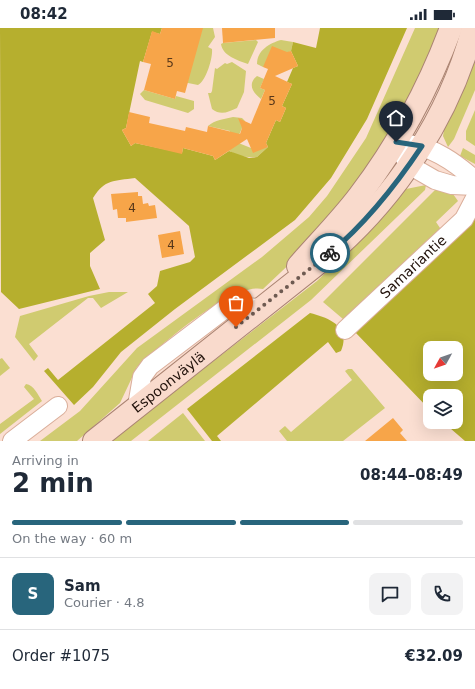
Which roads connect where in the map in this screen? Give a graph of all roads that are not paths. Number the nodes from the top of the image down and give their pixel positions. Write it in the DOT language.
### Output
graph roads {
  1 [pos="451,28"];
  2 [pos="473,28"];
  3 [pos="396,142"];
  4 [pos="422,146"];
  5 [pos="409,165"];
  6 [pos="475,180"];
  7 [pos="475,186"];
  8 [pos="475,198"];
  9 [pos="261,308"];
  10 [pos="345,330"];
  11 [pos="58,406"];
  12 [pos="12,441"];
  13 [pos="94,441"];
  1 -- 3 [label="main road, Espoonväylä"];
  2 -- 4 [label="main road, Espoonväylä"];
  3 -- 4 [label="street"];
  3 -- 5 [label="street"];
  3 -- 9 [label="main road, Espoonväylä"];
  4 -- 5 [label="main road, Espoonväylä"];
  4 -- 6 [label="street"];
  5 -- 7 [label="street"];
  5 -- 9 [label="main road, Espoonväylä"];
  8 -- 10 [label="street, Samariantie"];
  9 -- 13 [label="main road, Espoonväylä"];
  11 -- 12 [label="street"];
}
